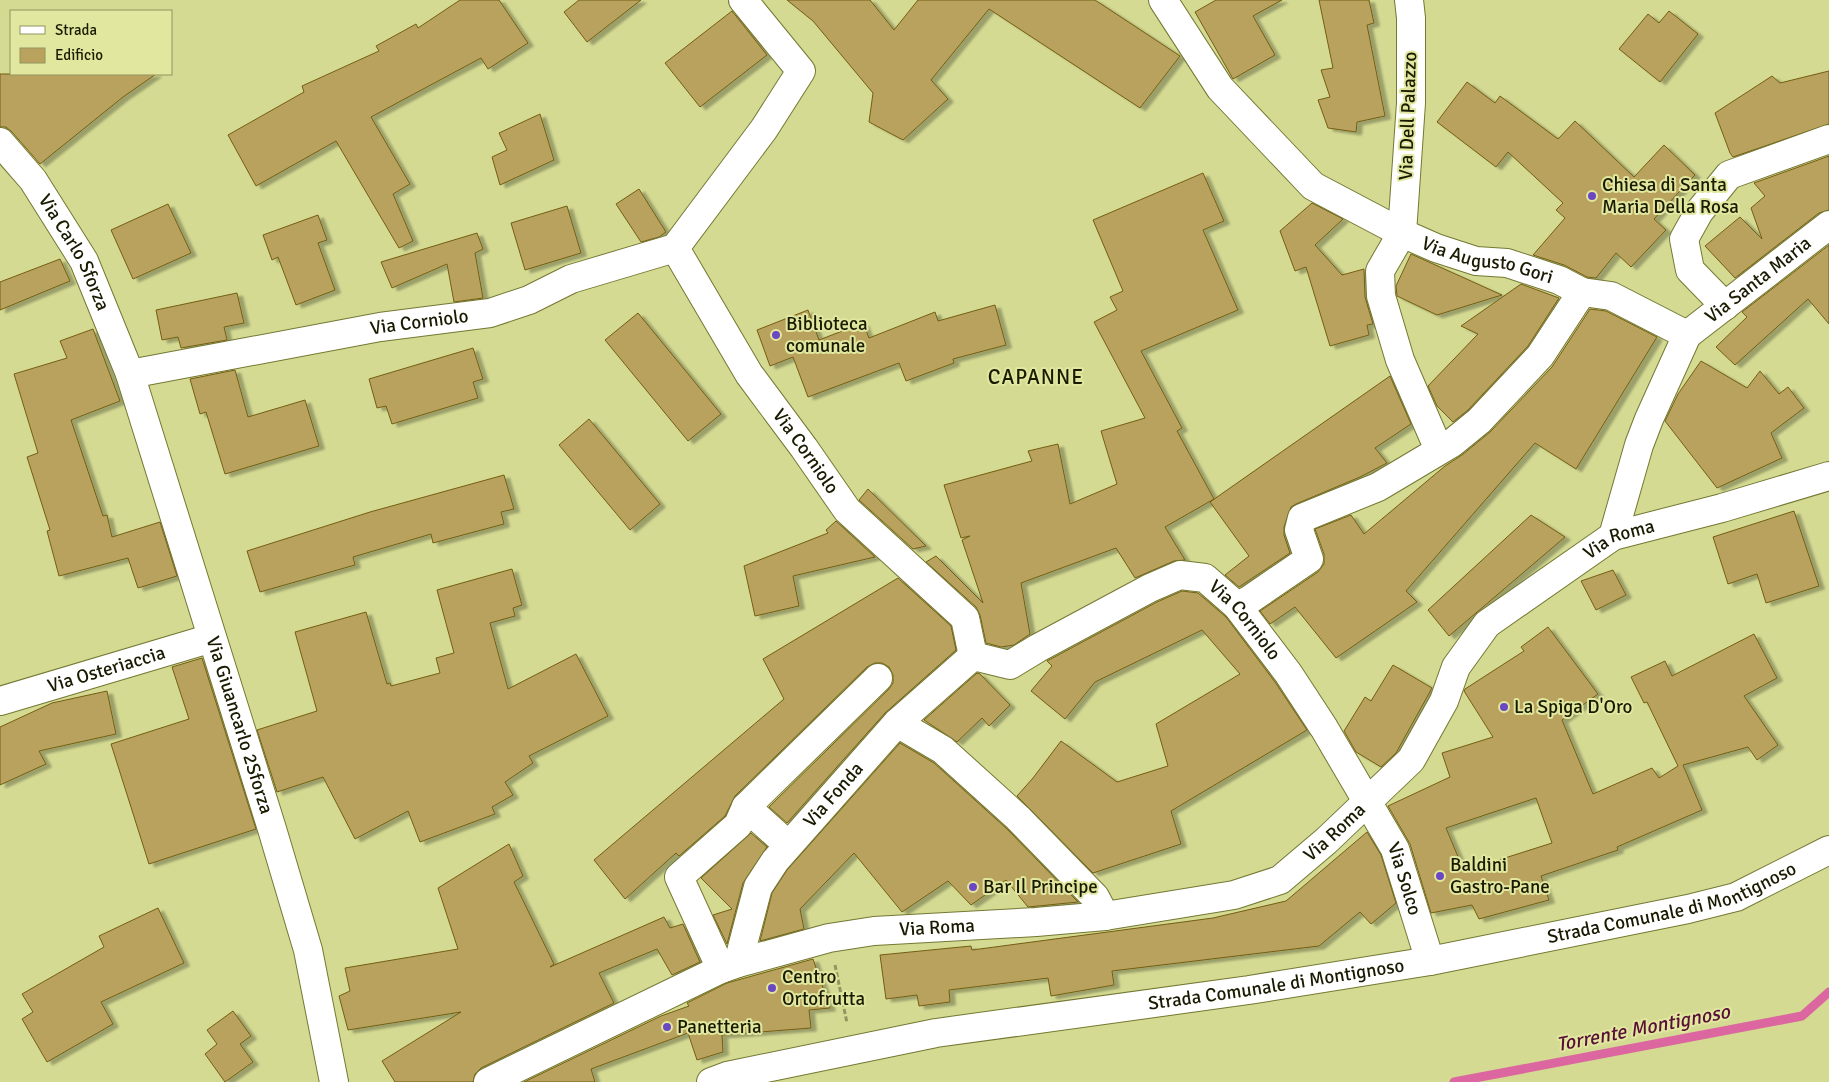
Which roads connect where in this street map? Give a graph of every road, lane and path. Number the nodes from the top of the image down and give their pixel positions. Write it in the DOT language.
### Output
graph roads {
  1 [pos="743,0"];
  2 [pos="1164,0"];
  3 [pos="1409,0"];
  4 [pos="1829,139"];
  5 [pos="0,142"];
  6 [pos="1829,225"];
  7 [pos="1402,233"];
  8 [pos="675,248"];
  9 [pos="1582,292"];
  10 [pos="1725,306"];
  11 [pos="1688,335"];
  12 [pos="130,374"];
  13 [pos="1439,450"];
  14 [pos="1829,476"];
  15 [pos="1613,536"];
  16 [pos="1237,606"];
  17 [pos="212,638"];
  18 [pos="973,656"];
  19 [pos="878,678"];
  20 [pos="0,701"];
  21 [pos="897,723"];
  22 [pos="1367,802"];
  23 [pos="746,807"];
  24 [pos="788,845"];
  25 [pos="1829,850"];
  26 [pos="1105,916"];
  27 [pos="829,938"];
  28 [pos="1430,961"];
  29 [pos="730,966"];
  30 [pos="852,1050"];
  31 [pos="334,1082"];
  32 [pos="488,1082"];
  33 [pos="712,1082"];
  1 -- 8 [label="street"];
  2 -- 7 [label="street, Via Augusto Gori"];
  3 -- 7 [label="street, Via Dell Palazzo"];
  4 -- 10 [label="street"];
  5 -- 12 [label="street, Via Carlo Sforza"];
  6 -- 10 [label="street, Via Santa Maria"];
  7 -- 9 [label="street, Via Augusto Gori"];
  7 -- 13 [label="street"];
  8 -- 12 [label="street, Via Corniolo"];
  8 -- 18 [label="street, Via Corniolo"];
  9 -- 11 [label="street, Via Augusto Gori"];
  9 -- 13 [label="street"];
  10 -- 11 [label="street, Via Santa Maria"];
  11 -- 15 [label="street"];
  12 -- 17 [label="street, Via Giuancarlo 2Sforza"];
  13 -- 16 [label="street"];
  14 -- 15 [label="street, Via Roma"];
  15 -- 22 [label="street, Via Roma"];
  16 -- 18 [label="street, Via Corniolo"];
  16 -- 22 [label="street, Via Corniolo"];
  17 -- 20 [label="street, Via Osteriaccia"];
  17 -- 31 [label="street, Via Giuancarlo 2Sforza"];
  18 -- 21 [label="street, Via Fonda"];
  19 -- 23 [label="street"];
  21 -- 24 [label="street, Via Fonda"];
  21 -- 26 [label="street"];
  22 -- 26 [label="street, Via Roma"];
  22 -- 28 [label="street, Via Solco"];
  23 -- 24 [label="street"];
  23 -- 29 [label="street"];
  24 -- 29 [label="street, Via Fonda"];
  25 -- 28 [label="street, Strada Comunale di Montignoso"];
  26 -- 27 [label="street, Via Roma"];
  27 -- 29 [label="street, Via Roma"];
  27 -- 30 [label="path"];
  28 -- 30 [label="street, Strada Comunale di Montignoso"];
  29 -- 32 [label="street, Via Roma"];
  30 -- 33 [label="street, Strada Comunale di Montignoso"];
}
